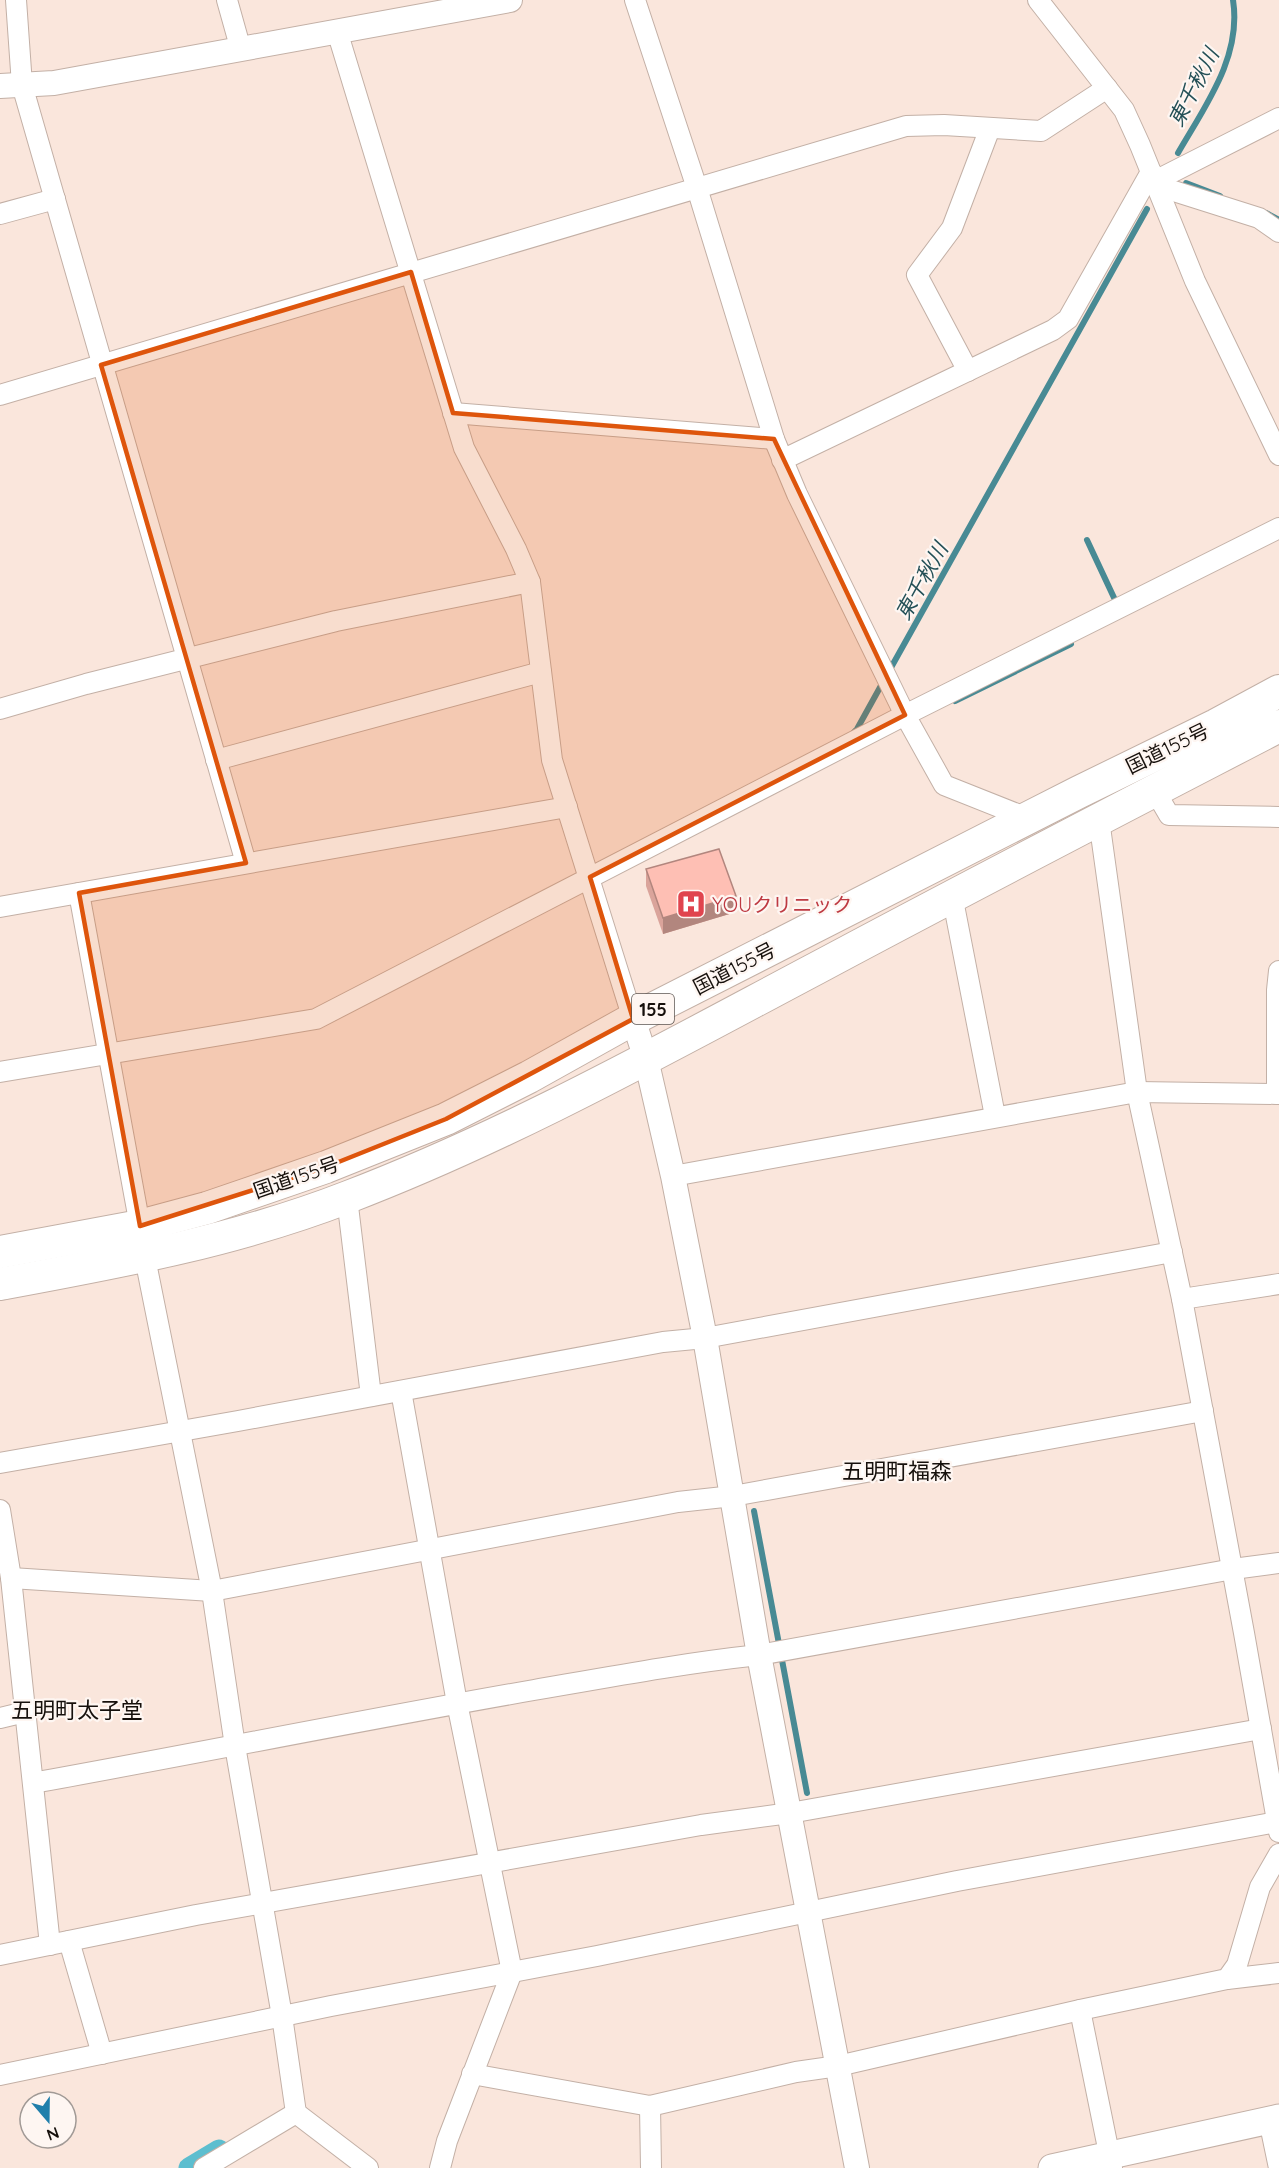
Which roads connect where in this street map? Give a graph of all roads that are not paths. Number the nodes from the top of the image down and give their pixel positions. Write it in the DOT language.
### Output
graph roads {
  1 [pos="16,0"];
  2 [pos="227,0"];
  3 [pos="510,0"];
  4 [pos="635,0"];
  5 [pos="1038,0"];
  6 [pos="472,3"];
  7 [pos="337,31"];
  8 [pos="241,50"];
  9 [pos="11,86"];
  10 [pos="1107,88"];
  11 [pos="1279,118"];
  12 [pos="990,128"];
  13 [pos="1154,180"];
  14 [pos="697,188"];
  15 [pos="55,199"];
  16 [pos="0,214"];
  17 [pos="1279,232"];
  18 [pos="411,272"];
  19 [pos="101,364"];
  20 [pos="968,371"];
  21 [pos="0,395"];
  22 [pos="453,413"];
  23 [pos="774,439"];
  24 [pos="1279,454"];
  25 [pos="782,460"];
  26 [pos="1279,528"];
  27 [pos="530,582"];
  28 [pos="186,659"];
  29 [pos="541,672"];
  30 [pos="1279,691"];
  31 [pos="0,709"];
  32 [pos="904,715"];
  33 [pos="1279,726"];
  34 [pos="216,760"];
  35 [pos="1155,790"];
  36 [pos="567,807"];
  37 [pos="1279,817"];
  38 [pos="1027,818"];
  39 [pos="1099,820"];
  40 [pos="246,863"];
  41 [pos="590,877"];
  42 [pos="79,893"];
  43 [pos="952,896"];
  44 [pos="0,907"];
  45 [pos="1279,971"];
  46 [pos="633,1019"];
  47 [pos="107,1054"];
  48 [pos="646,1059"];
  49 [pos="0,1072"];
  50 [pos="1137,1092"];
  51 [pos="1278,1094"];
  52 [pos="995,1116"];
  53 [pos="673,1176"];
  54 [pos="347,1198"];
  55 [pos="140,1226"];
  56 [pos="0,1252"];
  57 [pos="1172,1252"];
  58 [pos="145,1258"];
  59 [pos="0,1284"];
  60 [pos="1279,1284"];
  61 [pos="1182,1299"];
  62 [pos="705,1338"];
  63 [pos="401,1391"];
  64 [pos="371,1396"];
  65 [pos="1203,1411"];
  66 [pos="181,1431"];
  67 [pos="0,1463"];
  68 [pos="732,1496"];
  69 [pos="0,1510"];
  70 [pos="429,1549"];
  71 [pos="1279,1563"];
  72 [pos="1233,1569"];
  73 [pos="11,1578"];
  74 [pos="212,1591"];
  75 [pos="759,1655"];
  76 [pos="457,1703"];
  77 [pos="26,1712"];
  78 [pos="0,1718"];
  79 [pos="1261,1729"];
  80 [pos="235,1746"];
  81 [pos="33,1782"];
  82 [pos="790,1813"];
  83 [pos="1278,1827"];
  84 [pos="1279,1854"];
  85 [pos="488,1864"];
  86 [pos="262,1904"];
  87 [pos="807,1911"];
  88 [pos="60,1943"];
  89 [pos="0,1955"];
  90 [pos="512,1972"];
  91 [pos="1279,1973"];
  92 [pos="1227,1979"];
  93 [pos="1080,2010"];
  94 [pos="282,2016"];
  95 [pos="102,2054"];
  96 [pos="838,2066"];
  97 [pos="0,2074"];
  98 [pos="472,2074"];
  99 [pos="650,2106"];
  100 [pos="296,2113"];
  101 [pos="1274,2119"];
  102 [pos="1110,2162"];
  103 [pos="204,2168"];
  104 [pos="368,2168"];
  105 [pos="440,2168"];
  106 [pos="651,2168"];
  107 [pos="857,2168"];
  108 [pos="1052,2168"];
  109 [pos="1279,2168"];
  1 -- 9 [label="street"];
  2 -- 8 [label="street"];
  3 -- 6 [label="street"];
  4 -- 14 [label="street"];
  5 -- 10 [label="street"];
  6 -- 7 [label="street"];
  7 -- 8 [label="street"];
  7 -- 18 [label="street"];
  8 -- 9 [label="street"];
  9 -- 15 [label="street"];
  10 -- 12 [label="street"];
  10 -- 13 [label="street"];
  11 -- 13 [label="street"];
  12 -- 14 [label="street"];
  12 -- 20 [label="street"];
  13 -- 17 [label="street"];
  13 -- 20 [label="street"];
  13 -- 24 [label="street"];
  14 -- 18 [label="street"];
  14 -- 23 [label="street"];
  15 -- 16 [label="street"];
  15 -- 19 [label="street"];
  18 -- 19 [label="street"];
  18 -- 22 [label="street"];
  19 -- 21 [label="street"];
  19 -- 28 [label="street"];
  20 -- 25 [label="street"];
  22 -- 23 [label="street"];
  22 -- 27 [label="street"];
  23 -- 25 [label="street"];
  25 -- 32 [label="street"];
  26 -- 32 [label="street"];
  27 -- 28 [label="street"];
  27 -- 29 [label="street"];
  28 -- 31 [label="street"];
  28 -- 34 [label="street"];
  29 -- 34 [label="street"];
  29 -- 36 [label="street"];
  30 -- 38 [label="highway, 国道155号 / 155"];
  32 -- 38 [label="street"];
  32 -- 41 [label="street"];
  33 -- 35 [label="highway, 国道155号 / 155"];
  34 -- 40 [label="street"];
  35 -- 37 [label="street"];
  35 -- 39 [label="highway, 国道155号 / 155"];
  36 -- 40 [label="street"];
  36 -- 41 [label="street"];
  38 -- 46 [label="highway, 国道155号 / 155"];
  39 -- 43 [label="highway, 国道155号 / 155"];
  39 -- 50 [label="street"];
  40 -- 42 [label="street"];
  41 -- 46 [label="street"];
  41 -- 47 [label="street"];
  42 -- 44 [label="street"];
  42 -- 47 [label="street"];
  43 -- 48 [label="highway, 国道155号 / 155"];
  43 -- 52 [label="street"];
  45 -- 51 [label="street"];
  46 -- 48 [label="street"];
  46 -- 55 [label="highway, 国道155号 / 155"];
  47 -- 49 [label="street"];
  47 -- 55 [label="street"];
  48 -- 53 [label="street"];
  48 -- 54 [label="highway, 国道155号 / 155"];
  50 -- 51 [label="street"];
  50 -- 52 [label="street"];
  50 -- 57 [label="street"];
  52 -- 53 [label="street"];
  53 -- 62 [label="street"];
  54 -- 58 [label="highway, 国道155号 / 155"];
  54 -- 64 [label="street"];
  55 -- 56 [label="highway, 国道155号 / 155"];
  57 -- 61 [label="street"];
  57 -- 62 [label="street"];
  58 -- 59 [label="highway, 国道155号 / 155"];
  58 -- 66 [label="street"];
  60 -- 61 [label="street"];
  61 -- 65 [label="street"];
  62 -- 63 [label="street"];
  62 -- 68 [label="street"];
  63 -- 64 [label="street"];
  63 -- 70 [label="street"];
  64 -- 66 [label="street"];
  65 -- 68 [label="street"];
  65 -- 72 [label="street"];
  66 -- 67 [label="street"];
  66 -- 74 [label="street"];
  68 -- 70 [label="street"];
  68 -- 75 [label="street"];
  69 -- 73 [label="street"];
  70 -- 74 [label="street"];
  70 -- 76 [label="street"];
  71 -- 72 [label="street"];
  72 -- 75 [label="street"];
  72 -- 79 [label="street"];
  73 -- 74 [label="street"];
  73 -- 77 [label="street"];
  74 -- 80 [label="street"];
  75 -- 76 [label="street"];
  75 -- 82 [label="street"];
  76 -- 80 [label="street"];
  76 -- 85 [label="street"];
  77 -- 78 [label="street"];
  77 -- 81 [label="street"];
  79 -- 82 [label="street"];
  79 -- 83 [label="street"];
  80 -- 81 [label="street"];
  80 -- 86 [label="street"];
  81 -- 88 [label="street"];
  82 -- 85 [label="street"];
  82 -- 87 [label="street"];
  83 -- 87 [label="street"];
  84 -- 92 [label="street"];
  85 -- 86 [label="street"];
  85 -- 90 [label="street"];
  86 -- 88 [label="street"];
  86 -- 94 [label="street"];
  87 -- 90 [label="street"];
  87 -- 96 [label="street"];
  88 -- 89 [label="street"];
  88 -- 95 [label="street"];
  90 -- 94 [label="street"];
  90 -- 98 [label="street"];
  91 -- 92 [label="street"];
  92 -- 93 [label="street"];
  93 -- 96 [label="street"];
  93 -- 102 [label="street"];
  94 -- 95 [label="street"];
  94 -- 100 [label="street"];
  95 -- 97 [label="street"];
  96 -- 99 [label="street"];
  96 -- 107 [label="street"];
  98 -- 99 [label="street"];
  98 -- 105 [label="street"];
  99 -- 106 [label="street"];
  100 -- 103 [label="street"];
  100 -- 104 [label="street"];
  101 -- 102 [label="main road"];
  101 -- 109 [label="street"];
  102 -- 108 [label="main road"];
}
